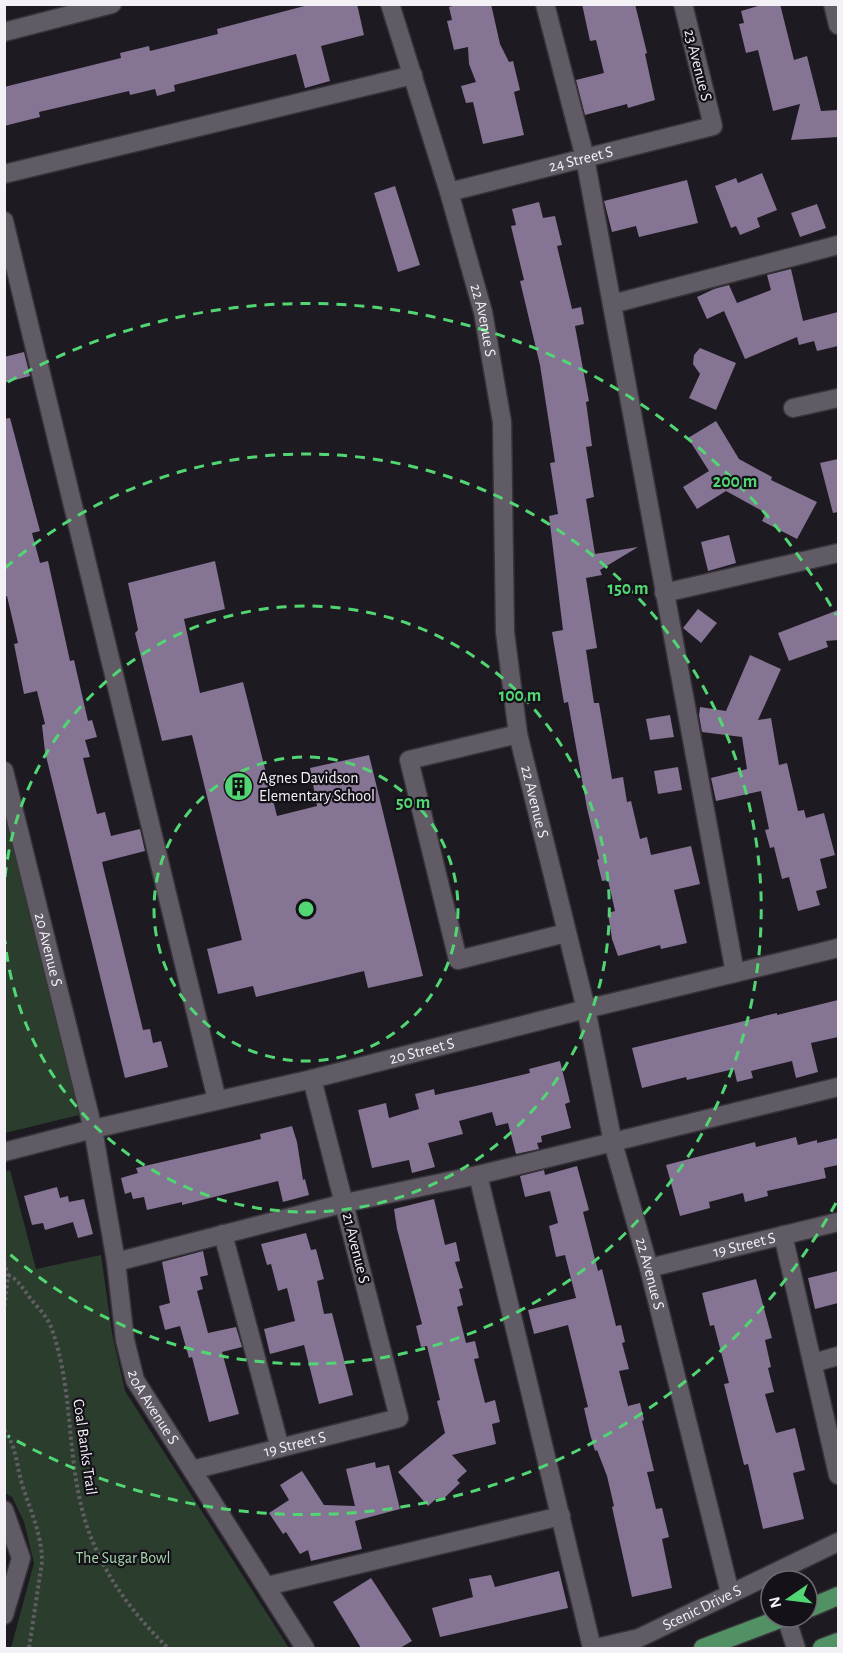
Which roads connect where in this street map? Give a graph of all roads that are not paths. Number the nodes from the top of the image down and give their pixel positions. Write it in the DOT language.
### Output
graph roads {
  1 [pos="390,4"];
  2 [pos="545,4"];
  3 [pos="683,4"];
  4 [pos="833,4"];
  5 [pos="103,6"];
  6 [pos="838,25"];
  7 [pos="4,32"];
  8 [pos="413,75"];
  9 [pos="713,126"];
  10 [pos="585,158"];
  11 [pos="4,174"];
  12 [pos="449,192"];
  13 [pos="4,222"];
  14 [pos="838,245"];
  15 [pos="612,304"];
  16 [pos="838,398"];
  17 [pos="793,408"];
  18 [pos="838,553"];
  19 [pos="664,593"];
  20 [pos="518,734"];
  21 [pos="4,771"];
  22 [pos="566,933"];
  23 [pos="838,948"];
  24 [pos="735,973"];
  25 [pos="586,1009"];
  26 [pos="312,1079"];
  27 [pos="838,1087"];
  28 [pos="217,1100"];
  29 [pos="93,1129"];
  30 [pos="613,1143"];
  31 [pos="4,1152"];
  32 [pos="478,1175"];
  33 [pos="345,1203"];
  34 [pos="838,1222"];
  35 [pos="223,1234"];
  36 [pos="783,1235"];
  37 [pos="116,1262"];
  38 [pos="649,1268"];
  39 [pos="838,1356"];
  40 [pos="813,1363"];
  41 [pos="399,1418"];
  42 [pos="280,1448"];
  43 [pos="192,1470"];
  44 [pos="838,1475"];
  45 [pos="4,1510"];
  46 [pos="561,1516"];
  47 [pos="838,1542"];
  48 [pos="267,1586"];
  49 [pos="729,1593"];
  50 [pos="838,1596"];
  51 [pos="819,1604"];
  52 [pos="4,1615"];
  53 [pos="759,1627"];
  54 [pos="789,1629"];
  55 [pos="838,1642"];
  56 [pos="305,1648"];
  57 [pos="594,1648"];
  58 [pos="703,1648"];
  59 [pos="796,1648"];
  60 [pos="822,1648"];
  1 -- 8 [label="street, 22 Avenue S"];
  2 -- 10 [label="street"];
  3 -- 9 [label="street, 23 Avenue S"];
  4 -- 6 [label="street"];
  5 -- 7 [label="street"];
  8 -- 11 [label="street"];
  8 -- 12 [label="street, 22 Avenue S"];
  9 -- 10 [label="street, 24 Street S"];
  10 -- 12 [label="street, 24 Street S"];
  10 -- 15 [label="street"];
  12 -- 20 [label="street, 22 Avenue S"];
  13 -- 28 [label="street"];
  14 -- 15 [label="street"];
  15 -- 19 [label="street"];
  16 -- 17 [label="street"];
  18 -- 19 [label="street"];
  19 -- 24 [label="street"];
  20 -- 22 [label="street, 22 Avenue S"];
  20 -- 22 [label="street"];
  21 -- 29 [label="street, 20 Avenue S"];
  22 -- 25 [label="street, 22 Avenue S"];
  23 -- 24 [label="street, 20 Street S"];
  24 -- 25 [label="street, 20 Street S"];
  25 -- 26 [label="street, 20 Street S"];
  25 -- 30 [label="street, 22 Avenue S"];
  26 -- 28 [label="street, 20 Street S"];
  26 -- 33 [label="street, 21 Avenue S"];
  27 -- 30 [label="street"];
  28 -- 29 [label="street, 20 Street S"];
  29 -- 31 [label="street, 20 Street S"];
  29 -- 37 [label="street, 20A Avenue S"];
  30 -- 32 [label="street"];
  30 -- 38 [label="street, 22 Avenue S"];
  32 -- 33 [label="street"];
  32 -- 46 [label="street"];
  33 -- 35 [label="street"];
  33 -- 41 [label="street, 21 Avenue S"];
  34 -- 36 [label="street, 19 Street S"];
  35 -- 37 [label="street"];
  35 -- 42 [label="street"];
  36 -- 38 [label="street, 19 Street S"];
  36 -- 40 [label="street"];
  37 -- 43 [label="street, 20A Avenue S"];
  38 -- 49 [label="street, 22 Avenue S"];
  39 -- 40 [label="street"];
  40 -- 44 [label="street"];
  41 -- 42 [label="street, 19 Street S"];
  42 -- 43 [label="street, 19 Street S"];
  43 -- 48 [label="street, 20A Avenue S"];
  45 -- 52 [label="street"];
  46 -- 48 [label="street"];
  46 -- 57 [label="street"];
  47 -- 49 [label="street, Scenic Drive S"];
  48 -- 56 [label="street, 20A Avenue S"];
  49 -- 57 [label="street, Scenic Drive S"];
  50 -- 51 [label="main road"];
  53 -- 58 [label="main road"];
  54 -- 59 [label="street"];
  55 -- 60 [label="main road"];
}
